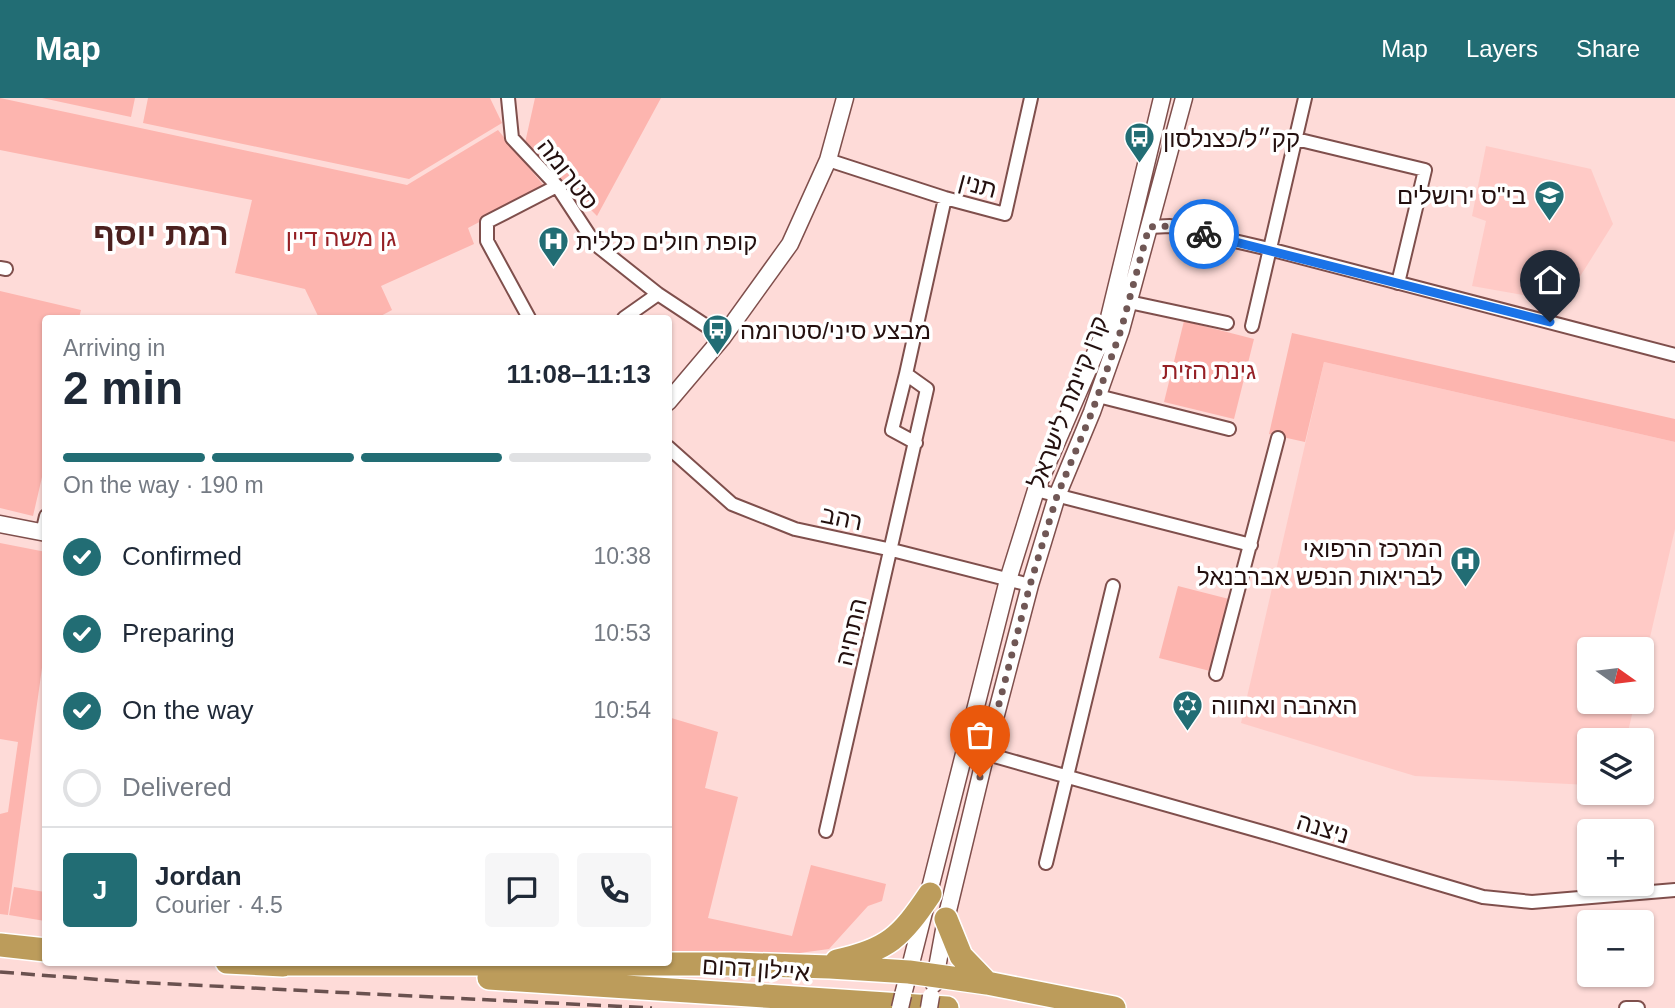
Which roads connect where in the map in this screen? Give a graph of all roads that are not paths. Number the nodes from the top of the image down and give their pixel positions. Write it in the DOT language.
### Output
graph roads {
  1 [pos="508,98"];
  2 [pos="845,98"];
  3 [pos="1031,98"];
  4 [pos="1162,98"];
  5 [pos="1184,98"];
  6 [pos="1305,98"];
  7 [pos="1296,139"];
  8 [pos="828,160"];
  9 [pos="557,186"];
  10 [pos="945,198"];
  11 [pos="1149,227"];
  12 [pos="1269,249"];
  13 [pos="1398,283"];
  14 [pos="658,294"];
  15 [pos="1129,302"];
  16 [pos="527,315"];
  17 [pos="628,315"];
  18 [pos="1227,323"];
  19 [pos="1252,326"];
  20 [pos="723,337"];
  21 [pos="1675,355"];
  22 [pos="906,374"];
  23 [pos="1098,396"];
  24 [pos="672,397"];
  25 [pos="1229,429"];
  26 [pos="1278,438"];
  27 [pos="915,443"];
  28 [pos="672,451"];
  29 [pos="1036,490"];
  30 [pos="1057,496"];
  31 [pos="0,524"];
  32 [pos="42,533"];
  33 [pos="1251,545"];
  34 [pos="892,550"];
  35 [pos="1008,580"];
  36 [pos="1030,585"];
  37 [pos="1113,586"];
  38 [pos="1216,674"];
  39 [pos="966,748"];
  40 [pos="986,753"];
  41 [pos="1068,776"];
  42 [pos="826,831"];
  43 [pos="1046,863"];
  44 [pos="1675,890"];
  45 [pos="930,894"];
  46 [pos="946,919"];
  47 [pos="0,945"];
  48 [pos="42,950"];
  49 [pos="672,964"];
  50 [pos="308,966"];
  51 [pos="813,966"];
  52 [pos="909,972"];
  53 [pos="986,983"];
  54 [pos="935,997"];
  55 [pos="901,1002"];
  56 [pos="1114,1008"];
  57 [pos="1626,1008"];
  58 [pos="1638,1008"];
  1 -- 9 [label="street, סטרומה"];
  2 -- 8 [label="street"];
  3 -- 10 [label="street, תנין"];
  4 -- 29 [label="street, קרן קיימת לישראל"];
  5 -- 11 [label="street, קרן קיימת לישראל"];
  6 -- 7 [label="street"];
  7 -- 12 [label="street"];
  7 -- 13 [label="street"];
  8 -- 10 [label="street, תנין"];
  8 -- 20 [label="street"];
  9 -- 14 [label="street, סטרומה"];
  9 -- 16 [label="street"];
  10 -- 22 [label="street"];
  11 -- 12 [label="street"];
  11 -- 15 [label="street, קרן קיימת לישראל"];
  12 -- 13 [label="street"];
  12 -- 19 [label="street"];
  13 -- 21 [label="street"];
  14 -- 17 [label="street"];
  14 -- 20 [label="street, סטרומה"];
  15 -- 18 [label="street"];
  15 -- 23 [label="street, קרן קיימת לישראל"];
  20 -- 24 [label="street"];
  22 -- 27 [label="street, התחיה"];
  22 -- 27 [label="street"];
  23 -- 25 [label="street"];
  23 -- 30 [label="street, קרן קיימת לישראל"];
  26 -- 33 [label="street"];
  27 -- 34 [label="street, התחיה"];
  28 -- 34 [label="street, רהב"];
  29 -- 30 [label="street"];
  29 -- 35 [label="street, קרן קיימת לישראל"];
  30 -- 33 [label="street"];
  30 -- 36 [label="street, קרן קיימת לישראל"];
  31 -- 32 [label="street"];
  33 -- 38 [label="street"];
  34 -- 35 [label="street, רהב"];
  34 -- 42 [label="street, התחיה"];
  35 -- 36 [label="street, רהב"];
  35 -- 39 [label="street, קרן קיימת לישראל"];
  36 -- 40 [label="street, קרן קיימת לישראל"];
  37 -- 41 [label="street"];
  39 -- 40 [label="street, ניצנה"];
  39 -- 45 [label="street, קרן קיימת לישראל"];
  40 -- 41 [label="street, ניצנה"];
  40 -- 46 [label="street, קרן קיימת לישראל"];
  41 -- 43 [label="street"];
  41 -- 44 [label="street, ניצנה"];
  45 -- 51 [label="highway"];
  45 -- 52 [label="street, קרן קיימת לישראל"];
  46 -- 53 [label="highway"];
  46 -- 54 [label="street, קרן קיימת לישראל"];
  47 -- 48 [label="highway"];
  49 -- 51 [label="highway"];
  50 -- 54 [label="highway, איילון דרום"];
  51 -- 52 [label="highway"];
  52 -- 54 [label="highway"];
  52 -- 55 [label="street, קרן קיימת לישראל"];
  53 -- 54 [label="highway"];
  53 -- 56 [label="highway"];
  57 -- 58 [label="street"];
}
